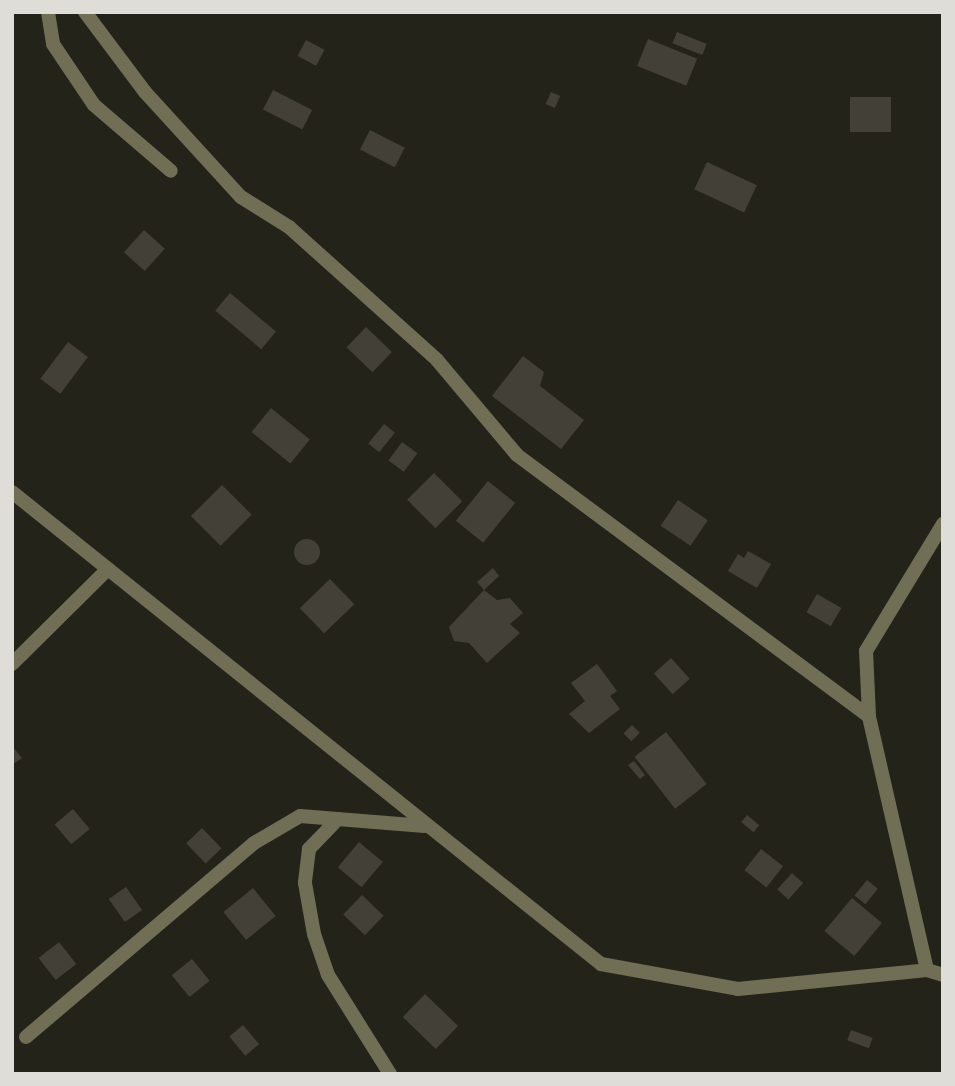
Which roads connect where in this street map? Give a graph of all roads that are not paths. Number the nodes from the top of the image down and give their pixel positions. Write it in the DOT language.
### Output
graph roads {
  1 [pos="48,12"];
  2 [pos="85,12"];
  3 [pos="171,171"];
  4 [pos="12,492"];
  5 [pos="943,524"];
  6 [pos="108,569"];
  7 [pos="12,664"];
  8 [pos="869,716"];
  9 [pos="338,819"];
  10 [pos="425,826"];
  11 [pos="927,970"];
  12 [pos="943,975"];
  13 [pos="26,1037"];
  14 [pos="390,1074"];
  1 -- 3 [label="street"];
  2 -- 8 [label="street"];
  4 -- 6 [label="street"];
  5 -- 8 [label="street"];
  6 -- 7 [label="street"];
  6 -- 10 [label="street"];
  8 -- 11 [label="street"];
  9 -- 10 [label="street"];
  9 -- 13 [label="street"];
  9 -- 14 [label="street"];
  10 -- 11 [label="street"];
  11 -- 12 [label="street"];
}
